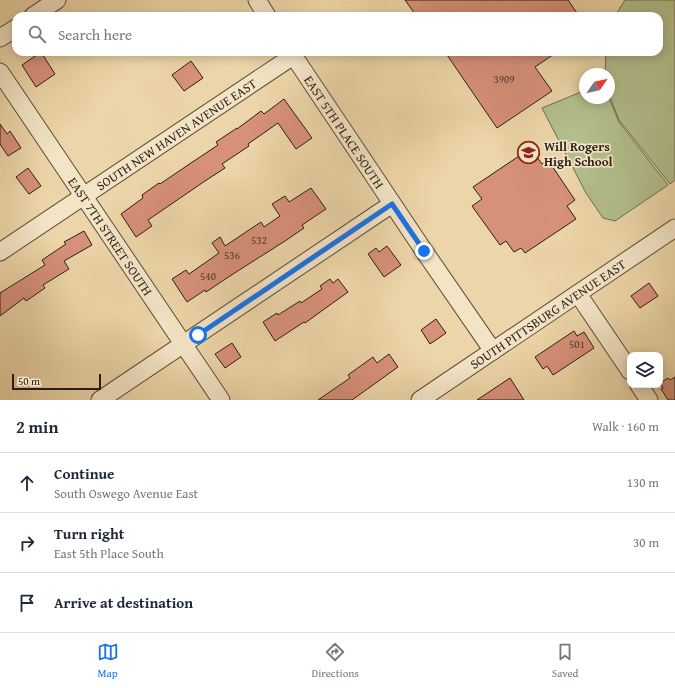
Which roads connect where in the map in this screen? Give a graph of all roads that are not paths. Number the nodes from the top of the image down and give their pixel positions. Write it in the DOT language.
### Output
graph roads {
  1 [pos="57,0"];
  2 [pos="257,0"];
  3 [pos="39,12"];
  4 [pos="264,12"];
  5 [pos="12,30"];
  6 [pos="0,38"];
  7 [pos="289,56"];
  8 [pos="293,56"];
  9 [pos="0,72"];
  10 [pos="84,196"];
  11 [pos="392,204"];
  12 [pos="675,228"];
  13 [pos="0,252"];
  14 [pos="578,294"];
  15 [pos="183,345"];
  16 [pos="492,351"];
  17 [pos="627,367"];
  18 [pos="641,388"];
  19 [pos="100,400"];
  20 [pos="221,400"];
  21 [pos="420,400"];
  22 [pos="649,400"];
  1 -- 3 [label="street"];
  2 -- 4 [label="street"];
  5 -- 6 [label="street"];
  7 -- 10 [label="street, SOUTH NEW HAVEN AVENUE EAST"];
  8 -- 11 [label="street, EAST 5TH PLACE SOUTH"];
  9 -- 10 [label="street, EAST 7TH STREET SOUTH"];
  10 -- 13 [label="street, SOUTH NEW HAVEN AVENUE EAST"];
  10 -- 15 [label="street, EAST 7TH STREET SOUTH"];
  11 -- 15 [label="street"];
  11 -- 16 [label="street, EAST 5TH PLACE SOUTH"];
  12 -- 14 [label="street, SOUTH PITTSBURG AVENUE EAST"];
  14 -- 16 [label="street, SOUTH PITTSBURG AVENUE EAST"];
  14 -- 17 [label="street"];
  15 -- 19 [label="street"];
  15 -- 20 [label="street, EAST 7TH STREET SOUTH"];
  16 -- 21 [label="street, SOUTH PITTSBURG AVENUE EAST"];
  18 -- 22 [label="street"];
}
